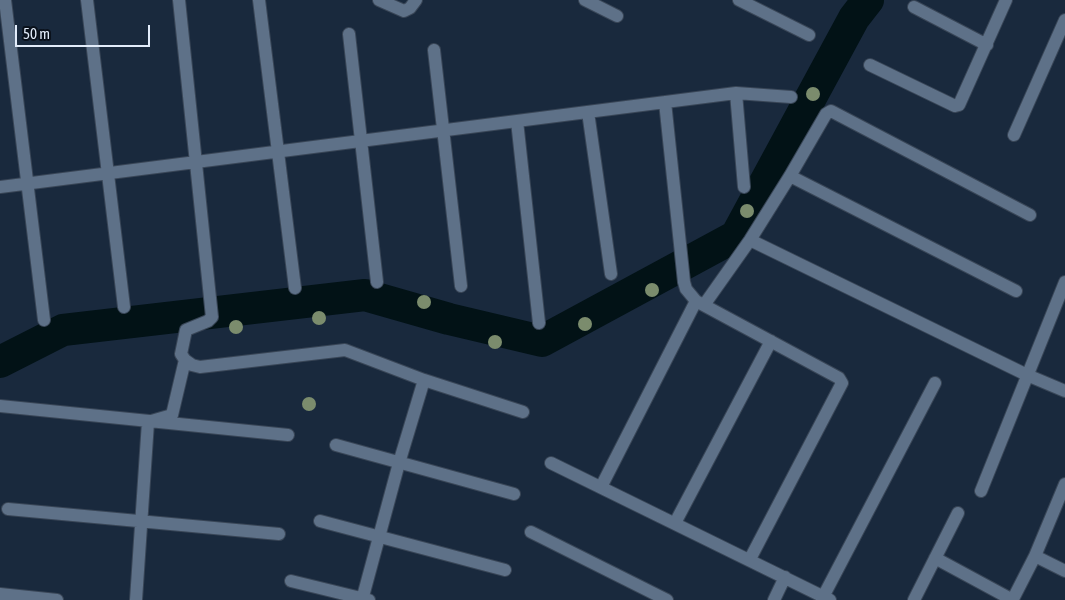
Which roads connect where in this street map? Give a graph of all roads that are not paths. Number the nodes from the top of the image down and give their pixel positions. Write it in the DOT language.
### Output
graph roads {
  1 [pos="5,0"];
  2 [pos="87,0"];
  3 [pos="179,0"];
  4 [pos="259,0"];
  5 [pos="379,0"];
  6 [pos="416,0"];
  7 [pos="585,0"];
  8 [pos="739,0"];
  9 [pos="1006,0"];
  10 [pos="914,7"];
  11 [pos="617,16"];
  12 [pos="1065,20"];
  13 [pos="349,34"];
  14 [pos="810,35"];
  15 [pos="987,45"];
  16 [pos="434,50"];
  17 [pos="870,65"];
  18 [pos="736,93"];
  19 [pos="791,97"];
  20 [pos="665,102"];
  21 [pos="588,112"];
  22 [pos="517,121"];
  23 [pos="442,131"];
  24 [pos="1014,135"];
  25 [pos="361,142"];
  26 [pos="279,153"];
  27 [pos="195,163"];
  28 [pos="108,174"];
  29 [pos="790,176"];
  30 [pos="27,184"];
  31 [pos="0,187"];
  32 [pos="744,187"];
  33 [pos="1030,215"];
  34 [pos="750,240"];
  35 [pos="611,274"];
  36 [pos="377,282"];
  37 [pos="1065,282"];
  38 [pos="461,286"];
  39 [pos="294,288"];
  40 [pos="1016,291"];
  41 [pos="700,303"];
  42 [pos="124,307"];
  43 [pos="44,320"];
  44 [pos="539,323"];
  45 [pos="771,341"];
  46 [pos="183,357"];
  47 [pos="1027,375"];
  48 [pos="424,380"];
  49 [pos="935,383"];
  50 [pos="1065,391"];
  51 [pos="0,406"];
  52 [pos="524,412"];
  53 [pos="148,422"];
  54 [pos="288,435"];
  55 [pos="336,445"];
  56 [pos="399,463"];
  57 [pos="552,463"];
  58 [pos="1065,484"];
  59 [pos="601,487"];
  60 [pos="981,491"];
  61 [pos="514,494"];
  62 [pos="8,509"];
  63 [pos="958,514"];
  64 [pos="142,520"];
  65 [pos="320,521"];
  66 [pos="675,523"];
  67 [pos="531,532"];
  68 [pos="279,534"];
  69 [pos="378,537"];
  70 [pos="1035,556"];
  71 [pos="935,558"];
  72 [pos="750,560"];
  73 [pos="505,570"];
  74 [pos="1065,571"];
  75 [pos="785,577"];
  76 [pos="291,581"];
  77 [pos="0,594"];
  78 [pos="827,598"];
  79 [pos="364,599"];
  80 [pos="57,600"];
  81 [pos="136,600"];
  82 [pos="667,600"];
  83 [pos="774,600"];
  84 [pos="914,600"];
  1 -- 30 [label="street"];
  2 -- 28 [label="street"];
  3 -- 27 [label="street"];
  4 -- 26 [label="street"];
  5 -- 6 [label="street"];
  7 -- 11 [label="street"];
  8 -- 14 [label="street"];
  9 -- 15 [label="street"];
  10 -- 15 [label="street"];
  12 -- 24 [label="street"];
  13 -- 25 [label="street"];
  15 -- 17 [label="street"];
  16 -- 23 [label="street"];
  18 -- 19 [label="street"];
  18 -- 20 [label="street"];
  18 -- 32 [label="street"];
  20 -- 21 [label="street"];
  20 -- 41 [label="street"];
  21 -- 22 [label="street"];
  21 -- 35 [label="street"];
  22 -- 23 [label="street"];
  22 -- 44 [label="street"];
  23 -- 25 [label="street"];
  23 -- 38 [label="street"];
  25 -- 26 [label="street"];
  25 -- 36 [label="street"];
  26 -- 27 [label="street"];
  26 -- 39 [label="street"];
  27 -- 28 [label="street"];
  27 -- 46 [label="street"];
  28 -- 30 [label="street"];
  28 -- 42 [label="street"];
  29 -- 33 [label="street"];
  29 -- 34 [label="street"];
  29 -- 40 [label="street"];
  30 -- 31 [label="street"];
  30 -- 43 [label="street"];
  34 -- 41 [label="street"];
  34 -- 47 [label="street"];
  37 -- 47 [label="street"];
  41 -- 45 [label="street"];
  41 -- 59 [label="street"];
  45 -- 66 [label="street"];
  45 -- 72 [label="street"];
  46 -- 48 [label="street"];
  46 -- 53 [label="street"];
  47 -- 50 [label="street"];
  47 -- 60 [label="street"];
  48 -- 52 [label="street"];
  48 -- 56 [label="street"];
  49 -- 78 [label="street"];
  51 -- 53 [label="street"];
  53 -- 54 [label="street"];
  53 -- 64 [label="street"];
  55 -- 56 [label="street"];
  56 -- 61 [label="street"];
  56 -- 69 [label="street"];
  57 -- 59 [label="street"];
  58 -- 70 [label="street"];
  59 -- 66 [label="street"];
  62 -- 64 [label="street"];
  63 -- 71 [label="street"];
  64 -- 68 [label="street"];
  64 -- 81 [label="street"];
  65 -- 69 [label="street"];
  66 -- 72 [label="street"];
  67 -- 82 [label="street"];
  69 -- 73 [label="street"];
  69 -- 79 [label="street"];
  70 -- 71 [label="street"];
  70 -- 74 [label="street"];
  71 -- 84 [label="street"];
  72 -- 75 [label="street"];
  75 -- 78 [label="street"];
  75 -- 83 [label="street"];
  76 -- 79 [label="street"];
  77 -- 80 [label="street"];
}
